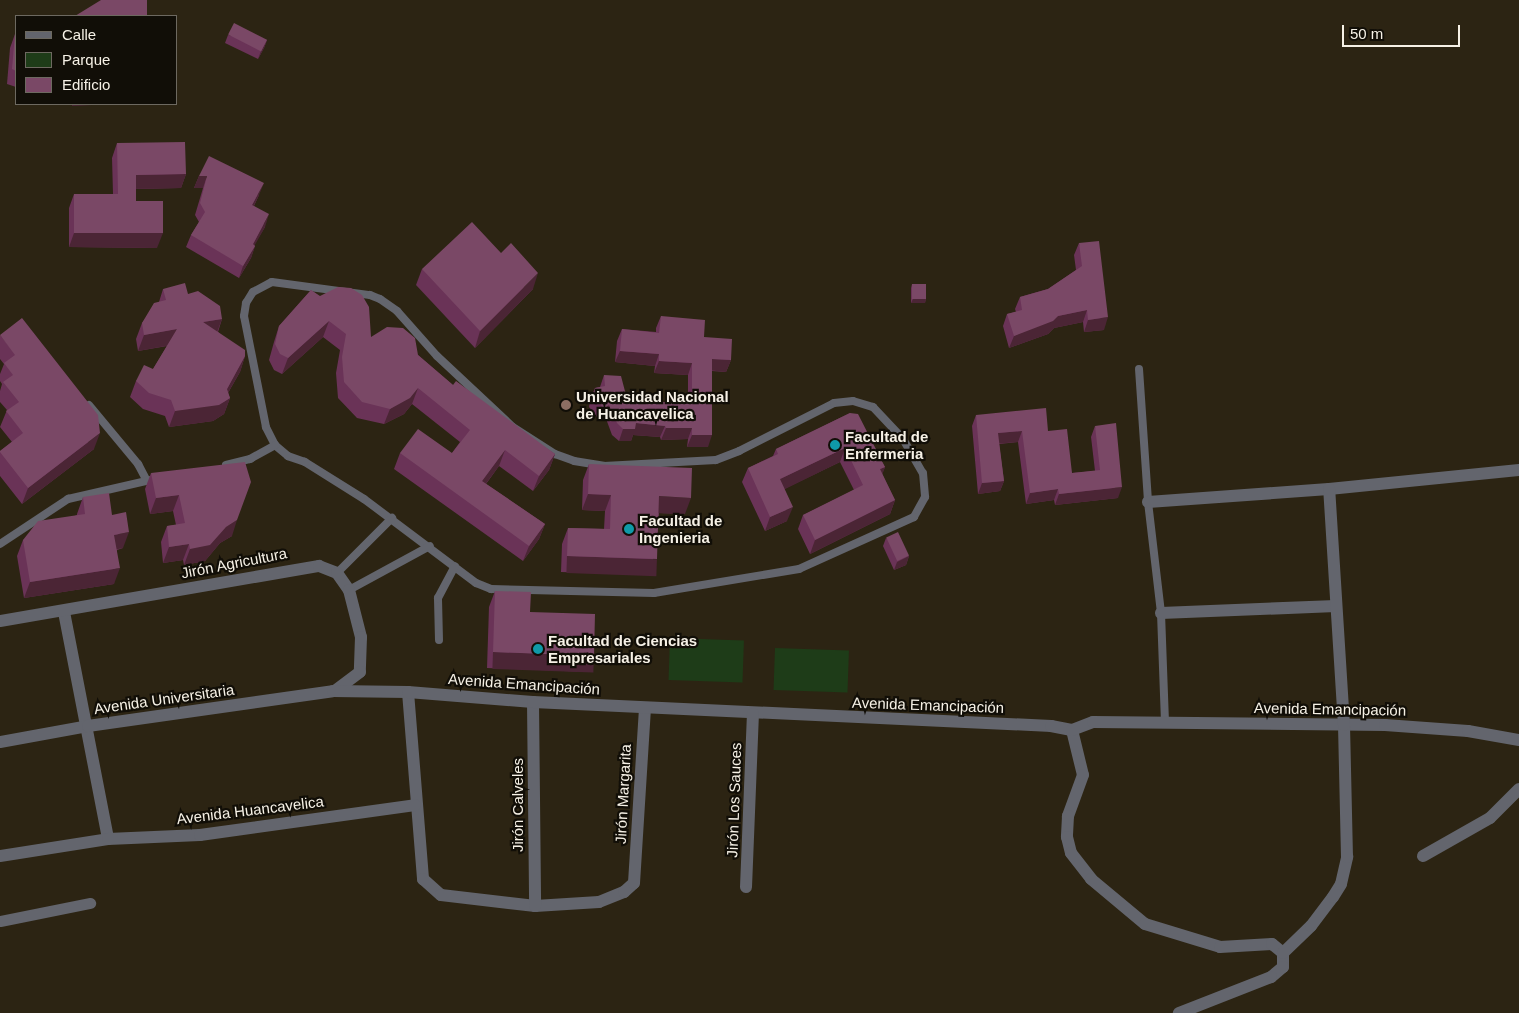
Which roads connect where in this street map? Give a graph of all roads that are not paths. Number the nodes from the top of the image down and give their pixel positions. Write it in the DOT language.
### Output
graph roads {
  1 [pos="1139,369"];
  2 [pos="85,401"];
  3 [pos="275,445"];
  4 [pos="220,466"];
  5 [pos="1519,470"];
  6 [pos="165,477"];
  7 [pos="147,481"];
  8 [pos="1329,489"];
  9 [pos="1148,502"];
  10 [pos="392,518"];
  11 [pos="0,544"];
  12 [pos="430,546"];
  13 [pos="455,566"];
  14 [pos="337,573"];
  15 [pos="349,590"];
  16 [pos="1336,606"];
  17 [pos="64,612"];
  18 [pos="1161,613"];
  19 [pos="0,621"];
  20 [pos="439,640"];
  21 [pos="334,691"];
  22 [pos="408,692"];
  23 [pos="533,702"];
  24 [pos="645,708"];
  25 [pos="753,714"];
  26 [pos="1165,724"];
  27 [pos="1344,725"];
  28 [pos="88,726"];
  29 [pos="1072,730"];
  30 [pos="1519,740"];
  31 [pos="0,742"];
  32 [pos="1519,789"];
  33 [pos="415,805"];
  34 [pos="108,838"];
  35 [pos="0,856"];
  36 [pos="1423,856"];
  37 [pos="746,888"];
  38 [pos="90,902"];
  39 [pos="535,906"];
  40 [pos="0,921"];
  41 [pos="1284,953"];
  42 [pos="1179,1013"];
  1 -- 9 [label="lane"];
  2 -- 7 [label="lane"];
  3 -- 4 [label="lane"];
  3 -- 10 [label="lane"];
  3 -- 13 [label="lane"];
  5 -- 8 [label="street"];
  6 -- 7 [label="lane"];
  7 -- 11 [label="lane"];
  8 -- 9 [label="street"];
  8 -- 16 [label="street"];
  9 -- 18 [label="lane"];
  10 -- 12 [label="lane"];
  10 -- 14 [label="lane"];
  12 -- 13 [label="lane"];
  12 -- 15 [label="lane"];
  13 -- 20 [label="lane"];
  14 -- 15 [label="street"];
  14 -- 17 [label="street, Jirón Agricultura"];
  15 -- 21 [label="street"];
  16 -- 18 [label="street"];
  16 -- 27 [label="street"];
  17 -- 19 [label="street, Jirón Agricultura"];
  17 -- 28 [label="street"];
  18 -- 26 [label="lane"];
  21 -- 22 [label="street, Avenida Emancipación"];
  21 -- 28 [label="street, Avenida Universitaria"];
  22 -- 23 [label="street, Avenida Emancipación"];
  22 -- 33 [label="street"];
  23 -- 24 [label="street, Avenida Emancipación"];
  23 -- 39 [label="street, Jirón Calveles"];
  24 -- 25 [label="street, Avenida Emancipación"];
  24 -- 39 [label="street, Jirón Margarita"];
  25 -- 29 [label="street, Avenida Emancipación"];
  25 -- 37 [label="street, Jirón Los Sauces"];
  26 -- 27 [label="street, Avenida Emancipación"];
  26 -- 29 [label="street, Avenida Emancipación"];
  27 -- 30 [label="street, Avenida Emancipación"];
  27 -- 41 [label="street"];
  28 -- 31 [label="street, Avenida Universitaria"];
  28 -- 34 [label="street"];
  29 -- 41 [label="street"];
  32 -- 36 [label="street"];
  33 -- 34 [label="street, Avenida Huancavelica"];
  33 -- 39 [label="street"];
  34 -- 35 [label="street, Avenida Huancavelica"];
  38 -- 40 [label="street"];
  41 -- 42 [label="street"];
}
